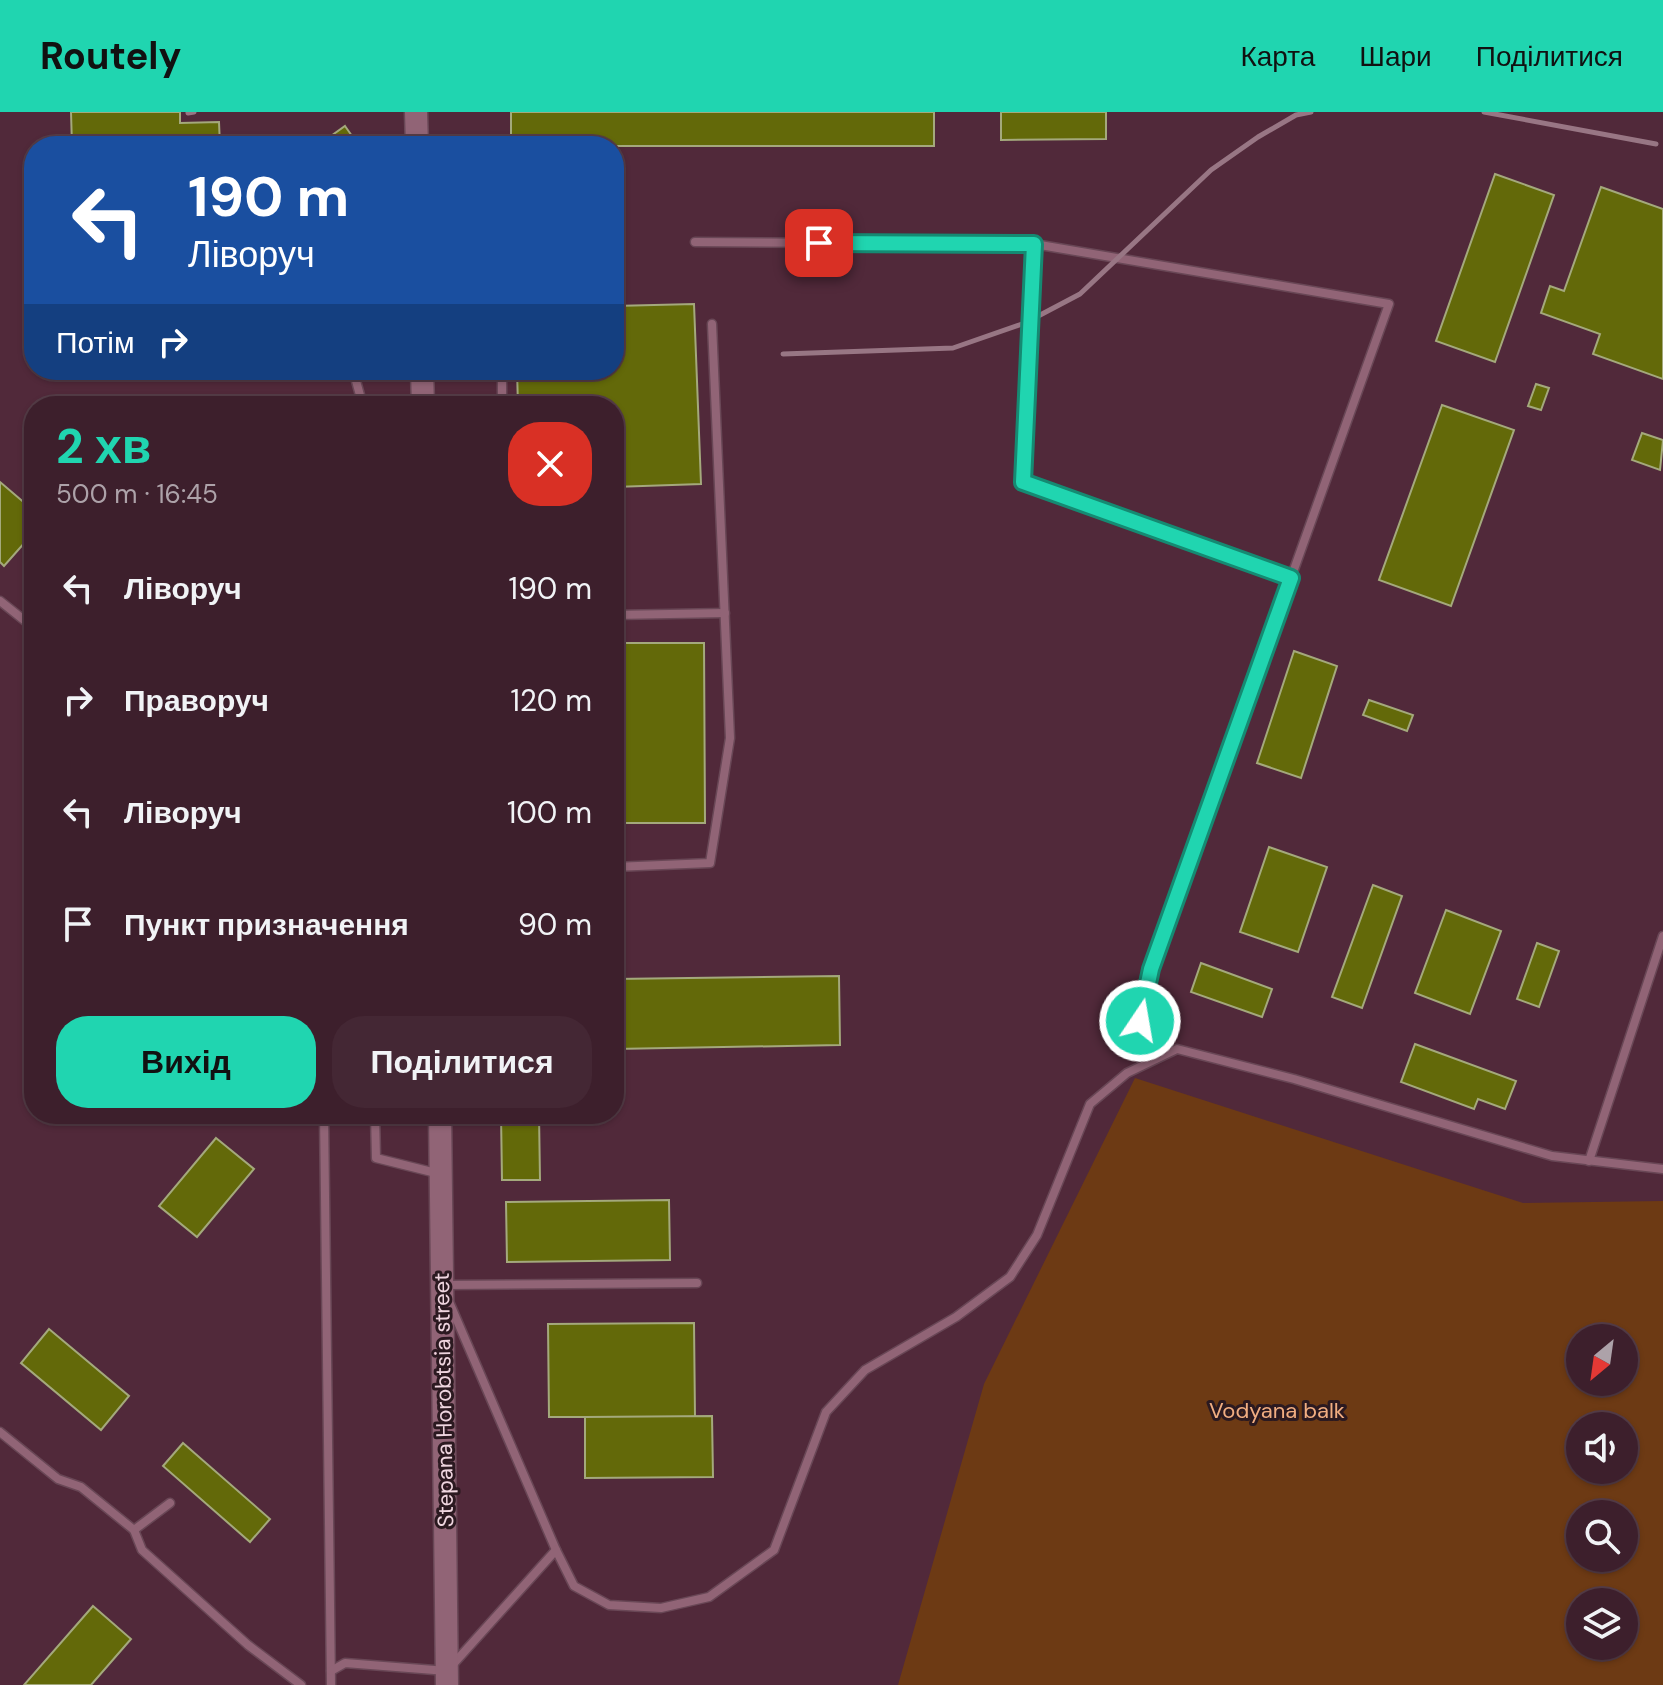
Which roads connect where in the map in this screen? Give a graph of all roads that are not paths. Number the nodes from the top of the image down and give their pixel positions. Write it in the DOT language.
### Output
graph roads {
  1 [pos="416,112"];
  2 [pos="417,136"];
  3 [pos="695,242"];
  4 [pos="1034,244"];
  5 [pos="712,324"];
  6 [pos="1291,578"];
  7 [pos="0,601"];
  8 [pos="725,613"];
  9 [pos="624,615"];
  10 [pos="24,620"];
  11 [pos="624,867"];
  12 [pos="1663,936"];
  13 [pos="1157,1058"];
  14 [pos="324,1124"];
  15 [pos="375,1124"];
  16 [pos="440,1124"];
  17 [pos="1589,1161"];
  18 [pos="1663,1169"];
  19 [pos="440,1174"];
  20 [pos="697,1283"];
  21 [pos="441,1285"];
  22 [pos="0,1432"];
  23 [pos="170,1503"];
  24 [pos="134,1530"];
  25 [pos="556,1550"];
  26 [pos="331,1671"];
  27 [pos="447,1678"];
  28 [pos="301,1685"];
  29 [pos="331,1685"];
  1 -- 2 [label="main road"];
  3 -- 4 [label="lane"];
  4 -- 6 [label="lane"];
  4 -- 6 [label="lane"];
  5 -- 8 [label="lane"];
  6 -- 13 [label="lane"];
  7 -- 10 [label="lane"];
  8 -- 9 [label="lane"];
  8 -- 11 [label="lane"];
  12 -- 17 [label="lane"];
  13 -- 17 [label="lane"];
  13 -- 25 [label="lane"];
  14 -- 26 [label="lane"];
  15 -- 19 [label="lane"];
  16 -- 19 [label="main road, Stepana Horobtsia street"];
  17 -- 18 [label="lane"];
  19 -- 21 [label="main road, Stepana Horobtsia street"];
  20 -- 21 [label="lane"];
  21 -- 25 [label="lane"];
  21 -- 27 [label="main road, Stepana Horobtsia street"];
  22 -- 24 [label="lane"];
  23 -- 24 [label="lane"];
  24 -- 28 [label="lane"];
  25 -- 27 [label="lane"];
  26 -- 27 [label="lane"];
  26 -- 29 [label="lane"];
}
